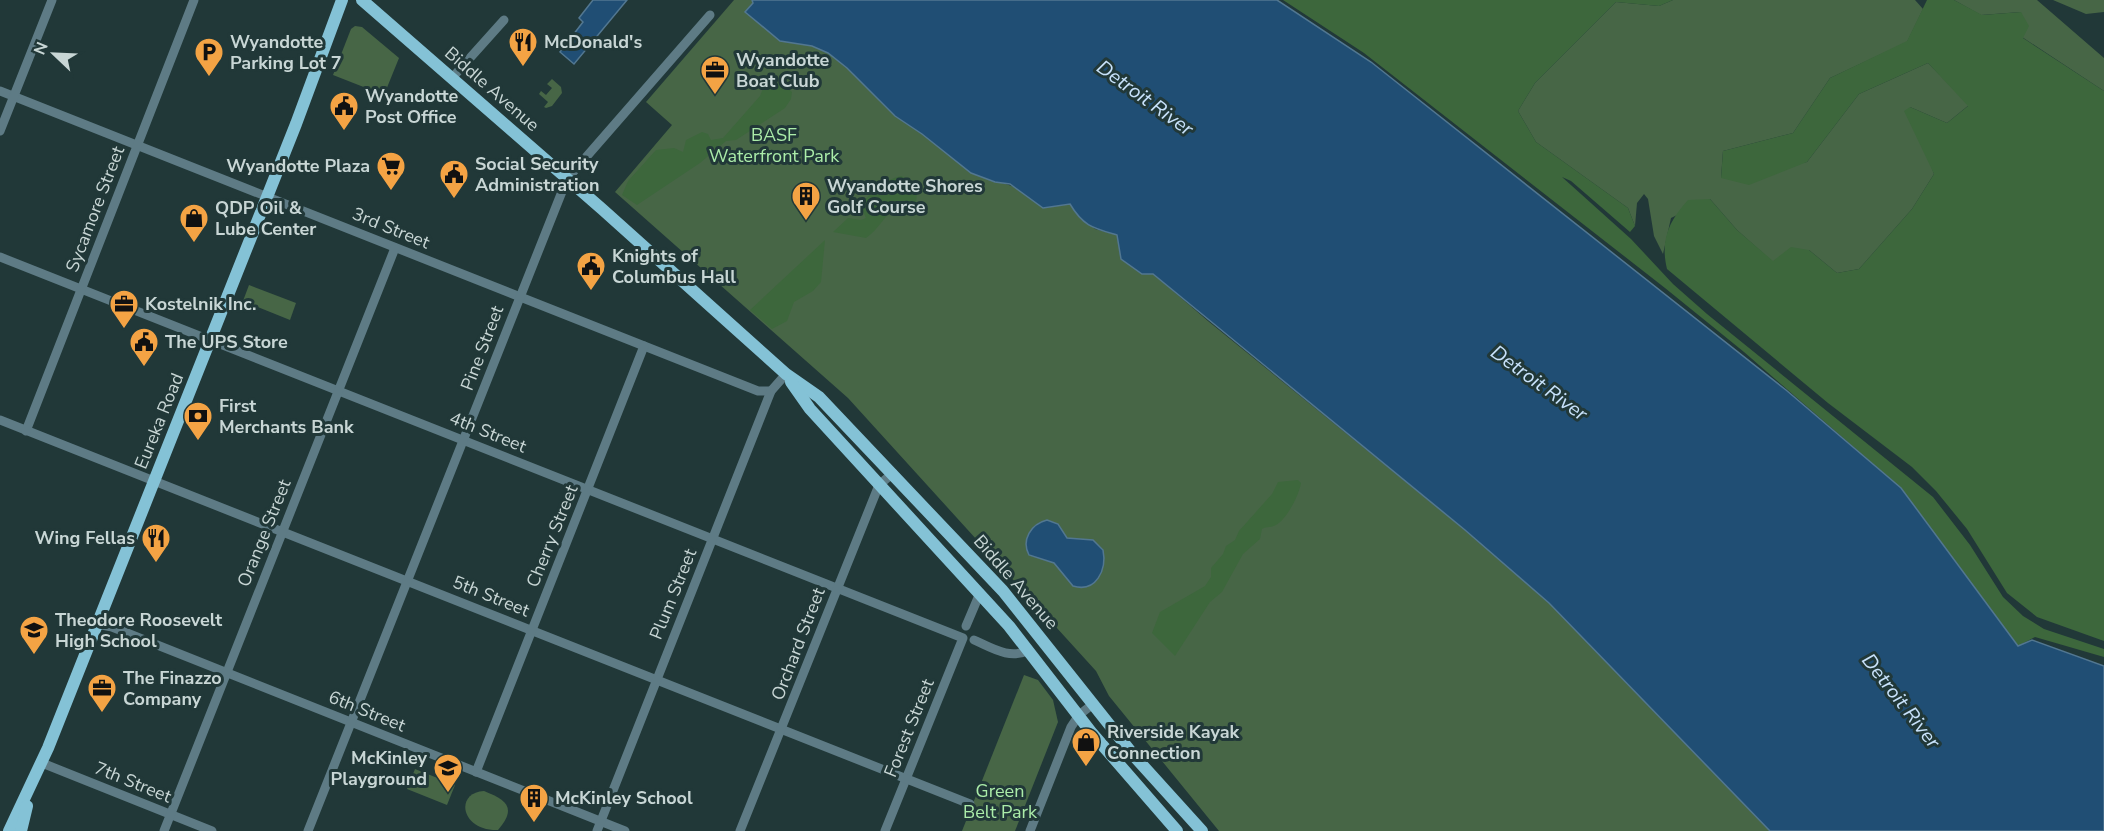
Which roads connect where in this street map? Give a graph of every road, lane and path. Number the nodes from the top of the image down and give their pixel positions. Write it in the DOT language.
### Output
graph roads {
  1 [pos="52,0"];
  2 [pos="194,0"];
  3 [pos="342,0"];
  4 [pos="362,0"];
  5 [pos="710,15"];
  6 [pos="504,20"];
  7 [pos="452,78"];
  8 [pos="0,91"];
  9 [pos="14,96"];
  10 [pos="0,130"];
  11 [pos="137,146"];
  12 [pos="567,179"];
  13 [pos="267,197"];
  14 [pos="395,248"];
  15 [pos="0,256"];
  16 [pos="82,289"];
  17 [pos="520,297"];
  18 [pos="211,340"];
  19 [pos="644,346"];
  20 [pos="786,374"];
  21 [pos="339,391"];
  22 [pos="771,391"];
  23 [pos="0,420"];
  24 [pos="27,431"];
  25 [pos="463,440"];
  26 [pos="893,473"];
  27 [pos="155,481"];
  28 [pos="879,485"];
  29 [pos="588,490"];
  30 [pos="283,531"];
  31 [pos="713,539"];
  32 [pos="408,581"];
  33 [pos="837,588"];
  34 [pos="980,593"];
  35 [pos="97,624"];
  36 [pos="966,626"];
  37 [pos="532,631"];
  38 [pos="963,638"];
  39 [pos="974,640"];
  40 [pos="1029,650"];
  41 [pos="227,673"];
  42 [pos="657,680"];
  43 [pos="1093,704"];
  44 [pos="1079,715"];
  45 [pos="351,723"];
  46 [pos="782,730"];
  47 [pos="42,763"];
  48 [pos="476,772"];
  49 [pos="906,778"];
  50 [pos="32,787"];
  51 [pos="970,804"];
  52 [pos="170,814"];
  53 [pos="599,826"];
  54 [pos="9,831"];
  55 [pos="21,831"];
  56 [pos="164,831"];
  57 [pos="212,831"];
  58 [pos="309,831"];
  59 [pos="624,831"];
  60 [pos="740,831"];
  61 [pos="885,831"];
  62 [pos="1030,831"];
  63 [pos="1177,831"];
  64 [pos="1202,831"];
  1 -- 9 [label="street"];
  2 -- 11 [label="street, Sycamore Street"];
  3 -- 13 [label="main road, Eureka Road"];
  4 -- 7 [label="main road, Biddle Avenue"];
  5 -- 12 [label="street, Pine Street"];
  6 -- 7 [label="street"];
  7 -- 12 [label="main road, Biddle Avenue"];
  8 -- 9 [label="street, 3rd Street"];
  9 -- 10 [label="street"];
  9 -- 11 [label="street, 3rd Street"];
  11 -- 13 [label="street, 3rd Street"];
  11 -- 16 [label="street, Sycamore Street"];
  12 -- 17 [label="street, Pine Street"];
  12 -- 20 [label="main road, Biddle Avenue"];
  13 -- 14 [label="street, 3rd Street"];
  13 -- 18 [label="main road, Eureka Road"];
  14 -- 17 [label="street, 3rd Street"];
  14 -- 21 [label="street, Orange Street"];
  15 -- 16 [label="street, 4th Street"];
  16 -- 18 [label="street, 4th Street"];
  16 -- 24 [label="street, Sycamore Street"];
  17 -- 19 [label="street, 3rd Street"];
  17 -- 25 [label="street, Pine Street"];
  18 -- 21 [label="street, 4th Street"];
  18 -- 27 [label="main road, Eureka Road"];
  19 -- 22 [label="street, 3rd Street"];
  19 -- 29 [label="street, Cherry Street"];
  20 -- 22 [label="street, Plum Street"];
  20 -- 26 [label="main road, Biddle Avenue"];
  20 -- 28 [label="main road, Biddle Avenue"];
  21 -- 25 [label="street, 4th Street"];
  21 -- 30 [label="street, Orange Street"];
  22 -- 31 [label="street, Plum Street"];
  23 -- 24 [label="street, 5th Street"];
  24 -- 27 [label="street, 5th Street"];
  25 -- 29 [label="street, 4th Street"];
  25 -- 32 [label="street, Pine Street"];
  26 -- 28 [label="street, Orchard Street"];
  26 -- 43 [label="main road, Biddle Avenue"];
  27 -- 30 [label="street, 5th Street"];
  27 -- 35 [label="main road, Eureka Road"];
  28 -- 33 [label="street, Orchard Street"];
  28 -- 34 [label="main road, Biddle Avenue"];
  29 -- 31 [label="street, 4th Street"];
  29 -- 37 [label="street, Cherry Street"];
  30 -- 32 [label="street, 5th Street"];
  30 -- 41 [label="street, Orange Street"];
  31 -- 33 [label="street, 4th Street"];
  31 -- 42 [label="street, Plum Street"];
  32 -- 37 [label="street, 5th Street"];
  32 -- 45 [label="street, Pine Street"];
  33 -- 38 [label="street, 4th Street"];
  33 -- 46 [label="street, Orchard Street"];
  34 -- 36 [label="street"];
  34 -- 40 [label="main road, Biddle Avenue"];
  35 -- 41 [label="street, 6th Street"];
  35 -- 47 [label="main road, Eureka Road"];
  37 -- 42 [label="street, 5th Street"];
  37 -- 48 [label="street, Cherry Street"];
  38 -- 49 [label="street, Forest Street"];
  39 -- 40 [label="street"];
  40 -- 44 [label="main road, Biddle Avenue"];
  41 -- 45 [label="street, 6th Street"];
  41 -- 52 [label="street, Orange Street"];
  42 -- 46 [label="street, 5th Street"];
  42 -- 53 [label="street, Plum Street"];
  43 -- 44 [label="street"];
  43 -- 64 [label="main road, Biddle Avenue"];
  44 -- 62 [label="street"];
  44 -- 63 [label="main road, Biddle Avenue"];
  45 -- 48 [label="street, 6th Street"];
  45 -- 58 [label="street, Pine Street"];
  46 -- 49 [label="street, 5th Street"];
  46 -- 60 [label="street, Orchard Street"];
  47 -- 50 [label="main road, Eureka Road"];
  47 -- 52 [label="street, 7th Street"];
  48 -- 53 [label="street, 6th Street"];
  49 -- 51 [label="street, 5th Street"];
  49 -- 61 [label="street, Forest Street"];
  50 -- 54 [label="main road, Eureka Road"];
  50 -- 55 [label="main road, Eureka Road"];
  52 -- 56 [label="street, Orange Street"];
  52 -- 57 [label="street, 7th Street"];
  53 -- 59 [label="street, 6th Street"];
}
